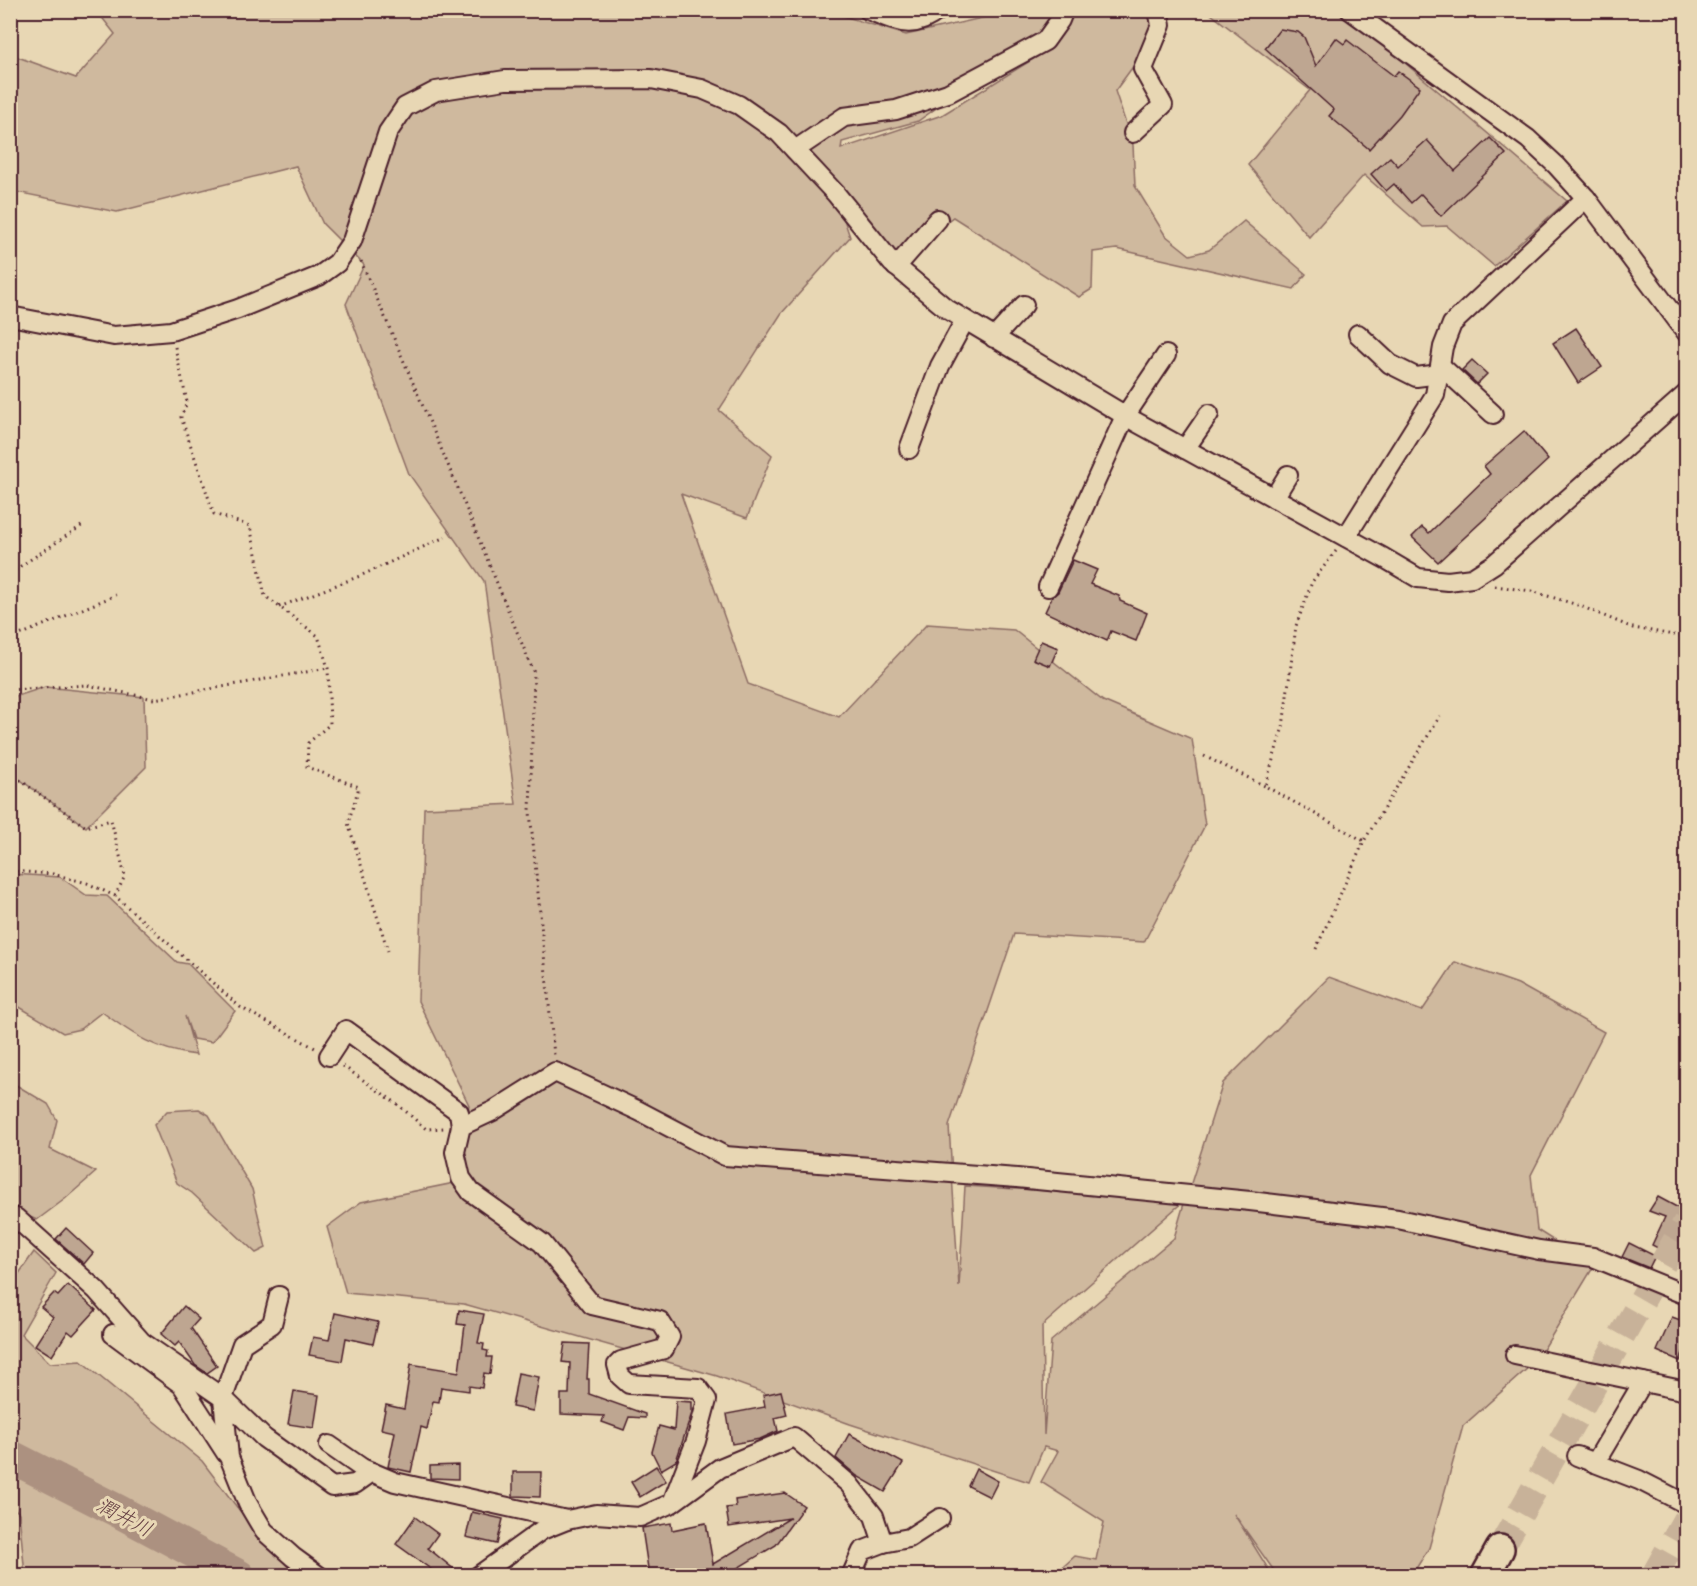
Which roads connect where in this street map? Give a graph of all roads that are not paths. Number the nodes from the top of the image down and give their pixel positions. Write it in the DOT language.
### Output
graph roads {
  1 [pos="868,10"];
  2 [pos="939,10"];
  3 [pos="1064,10"];
  4 [pos="1158,10"];
  5 [pos="1350,10"];
  6 [pos="1133,133"];
  7 [pos="795,150"];
  8 [pos="1586,198"];
  9 [pos="938,219"];
  10 [pos="896,267"];
  11 [pos="1024,305"];
  12 [pos="10,316"];
  13 [pos="965,320"];
  14 [pos="1686,332"];
  15 [pos="1358,334"];
  16 [pos="994,339"];
  17 [pos="1166,355"];
  18 [pos="1440,370"];
  19 [pos="1686,394"];
  20 [pos="1209,414"];
  21 [pos="1493,414"];
  22 [pos="1125,416"];
  23 [pos="909,449"];
  24 [pos="1185,449"];
  25 [pos="1288,475"];
  26 [pos="1274,498"];
  27 [pos="1346,537"];
  28 [pos="1048,587"];
  29 [pos="329,1056"];
  30 [pos="461,1126"];
  31 [pos="10,1216"];
  32 [pos="1686,1295"];
  33 [pos="279,1296"];
  34 [pos="113,1334"];
  35 [pos="1515,1355"];
  36 [pos="1643,1382"];
  37 [pos="1686,1391"];
  38 [pos="223,1398"];
  39 [pos="329,1445"];
  40 [pos="1577,1456"];
  41 [pos="229,1457"];
  42 [pos="1595,1463"];
  43 [pos="372,1472"];
  44 [pos="672,1503"];
  45 [pos="1686,1504"];
  46 [pos="940,1518"];
  47 [pos="567,1520"];
  48 [pos="883,1543"];
  49 [pos="1500,1549"];
  50 [pos="319,1575"];
  51 [pos="478,1575"];
  52 [pos="849,1575"];
  53 [pos="1485,1575"];
  1 -- 2 [label="street"];
  3 -- 7 [label="street"];
  4 -- 6 [label="street"];
  5 -- 8 [label="street"];
  7 -- 10 [label="street"];
  7 -- 12 [label="street"];
  8 -- 14 [label="street"];
  8 -- 18 [label="street"];
  9 -- 10 [label="street"];
  10 -- 13 [label="street"];
  11 -- 16 [label="street"];
  13 -- 16 [label="street"];
  13 -- 23 [label="street"];
  15 -- 18 [label="street"];
  16 -- 22 [label="street"];
  17 -- 22 [label="street"];
  18 -- 21 [label="street"];
  18 -- 27 [label="street"];
  19 -- 27 [label="street"];
  20 -- 24 [label="street"];
  22 -- 24 [label="street"];
  22 -- 28 [label="street"];
  24 -- 26 [label="street"];
  25 -- 26 [label="street"];
  26 -- 27 [label="street"];
  29 -- 30 [label="street"];
  30 -- 32 [label="street"];
  30 -- 44 [label="street"];
  31 -- 38 [label="street"];
  33 -- 38 [label="street"];
  34 -- 41 [label="street"];
  35 -- 36 [label="street"];
  36 -- 37 [label="street"];
  36 -- 42 [label="street"];
  38 -- 41 [label="street"];
  38 -- 43 [label="street"];
  39 -- 43 [label="street"];
  40 -- 42 [label="street"];
  41 -- 50 [label="street"];
  42 -- 45 [label="street"];
  43 -- 47 [label="street"];
  44 -- 47 [label="street"];
  44 -- 48 [label="street"];
  46 -- 48 [label="street"];
  47 -- 51 [label="street"];
  48 -- 52 [label="street"];
  49 -- 53 [label="highway"];
}
